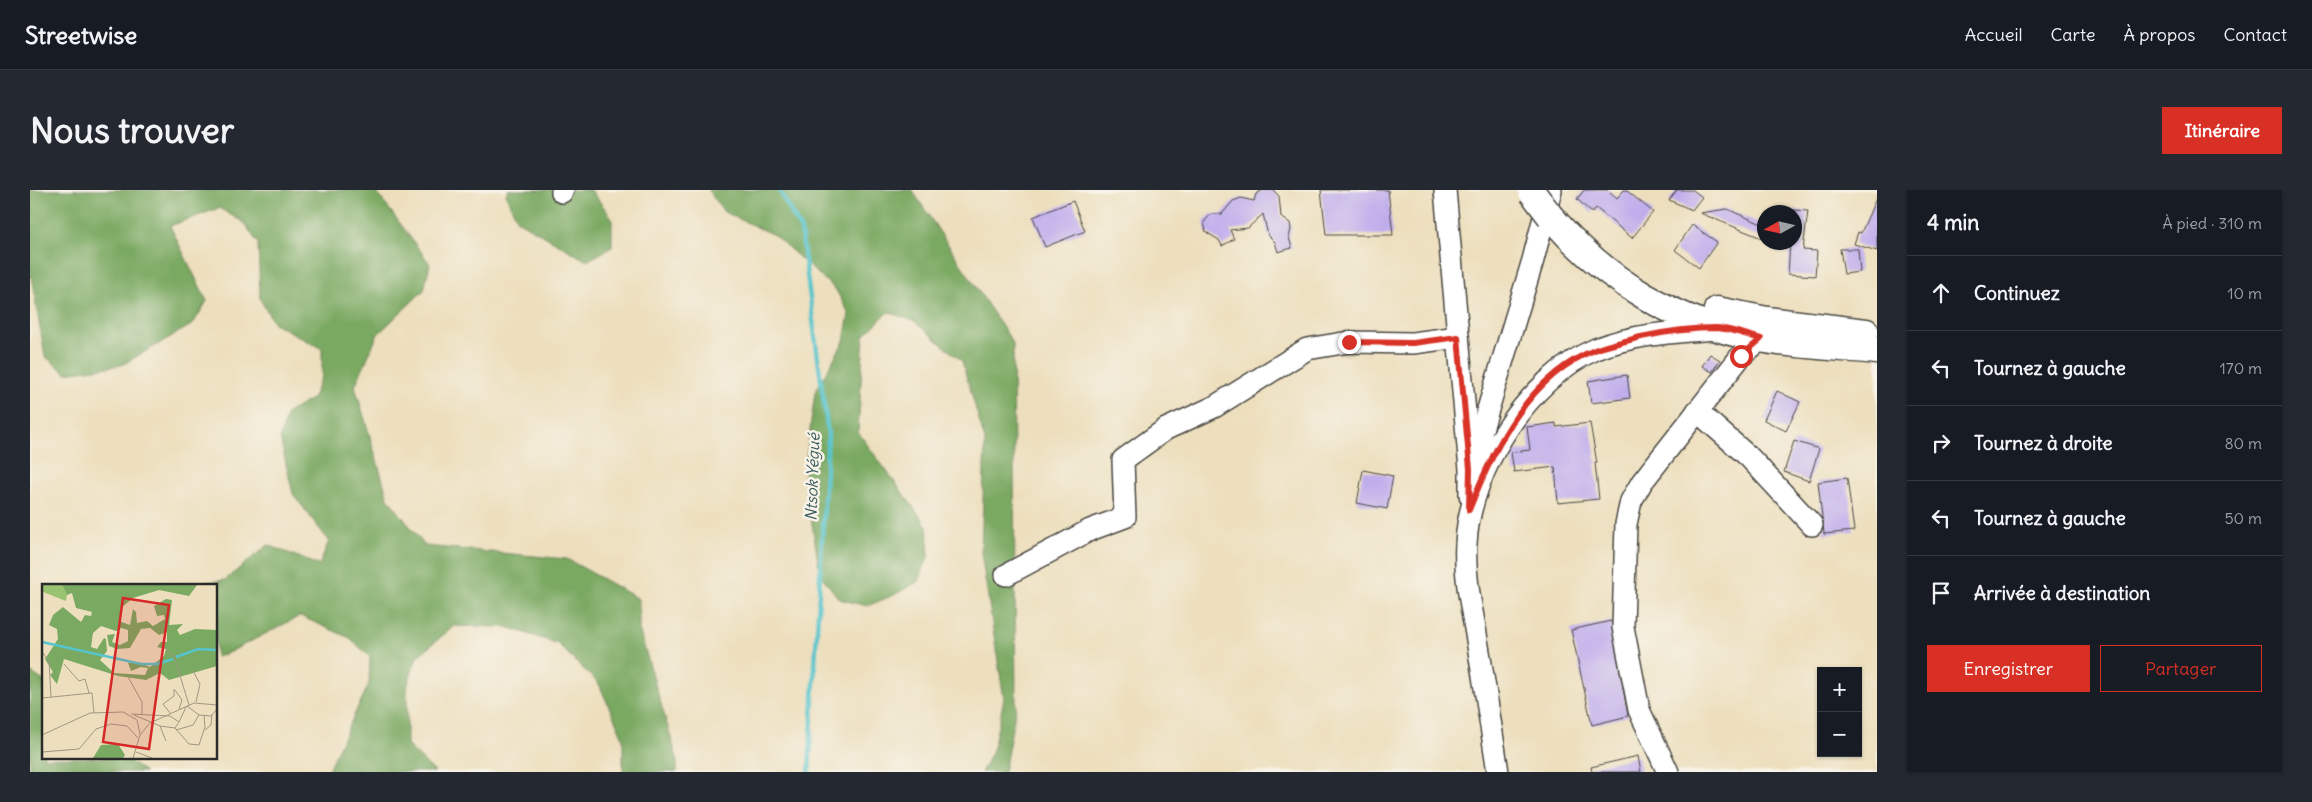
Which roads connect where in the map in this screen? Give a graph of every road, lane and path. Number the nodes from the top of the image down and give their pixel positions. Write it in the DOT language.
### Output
graph roads {
  1 [pos="1445,190"];
  2 [pos="1545,197"];
  3 [pos="1718,328"];
  4 [pos="1877,333"];
  5 [pos="1458,337"];
  6 [pos="1761,339"];
  7 [pos="1877,352"];
  8 [pos="1697,411"];
  9 [pos="1470,469"];
  10 [pos="1469,510"];
  11 [pos="1812,525"];
  12 [pos="1006,575"];
  13 [pos="1498,772"];
  14 [pos="1668,772"];
  1 -- 5 [label="street"];
  2 -- 3 [label="main road"];
  2 -- 4 [label="main road"];
  2 -- 9 [label="street"];
  3 -- 6 [label="main road"];
  3 -- 10 [label="street"];
  5 -- 9 [label="street"];
  5 -- 12 [label="street"];
  6 -- 7 [label="main road"];
  6 -- 8 [label="street"];
  8 -- 11 [label="street"];
  8 -- 14 [label="street"];
  9 -- 10 [label="street"];
  10 -- 13 [label="street"];
}
